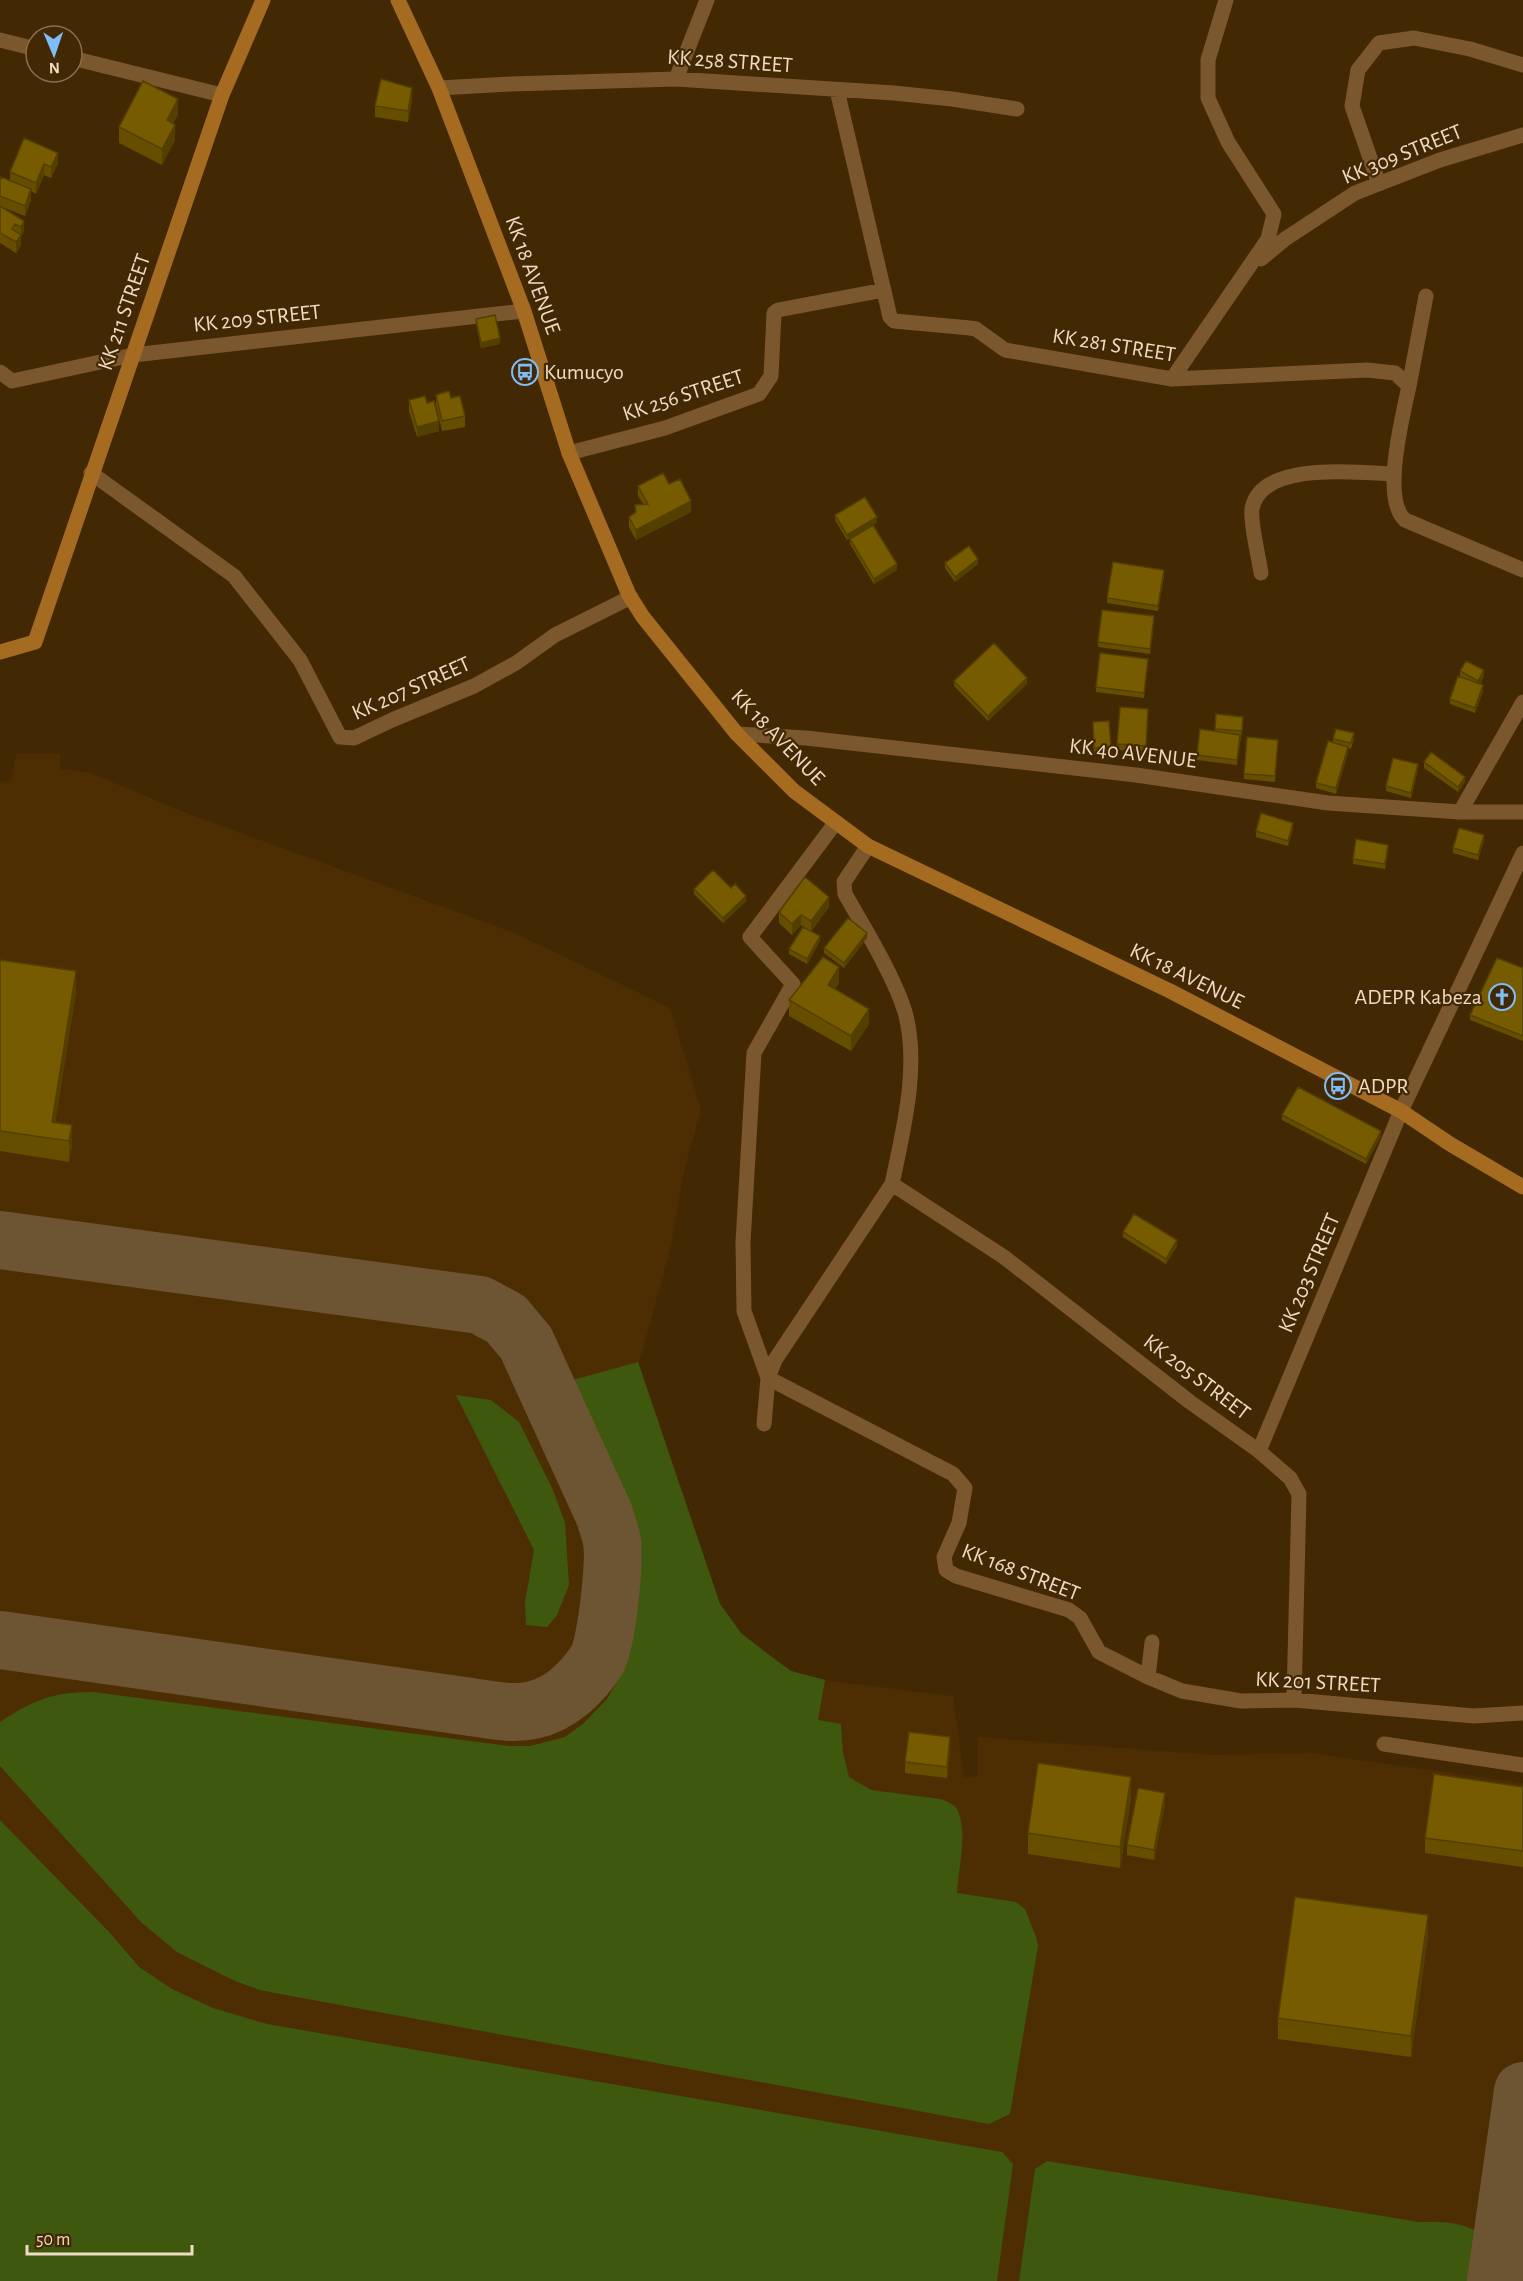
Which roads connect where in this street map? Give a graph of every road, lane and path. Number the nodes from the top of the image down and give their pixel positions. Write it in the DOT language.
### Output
graph roads {
  1 [pos="263,0"];
  2 [pos="398,0"];
  3 [pos="707,0"];
  4 [pos="1226,0"];
  5 [pos="0,40"];
  6 [pos="24,46"];
  7 [pos="84,61"];
  8 [pos="1523,65"];
  9 [pos="676,79"];
  10 [pos="439,88"];
  11 [pos="837,90"];
  12 [pos="222,95"];
  13 [pos="1017,109"];
  14 [pos="1523,135"];
  15 [pos="1379,184"];
  16 [pos="1247,271"];
  17 [pos="884,291"];
  18 [pos="1426,296"];
  19 [pos="524,311"];
  20 [pos="133,355"];
  21 [pos="1172,379"];
  22 [pos="4,380"];
  23 [pos="1409,386"];
  24 [pos="569,453"];
  25 [pos="91,473"];
  26 [pos="1392,474"];
  27 [pos="1523,570"];
  28 [pos="1261,573"];
  29 [pos="631,597"];
  30 [pos="0,652"];
  31 [pos="1523,702"];
  32 [pos="737,735"];
  33 [pos="1460,812"];
  34 [pos="1523,812"];
  35 [pos="836,822"];
  36 [pos="868,846"];
  37 [pos="1523,853"];
  38 [pos="1401,1111"];
  39 [pos="892,1184"];
  40 [pos="1523,1187"];
  41 [pos="768,1378"];
  42 [pos="764,1424"];
  43 [pos="1259,1451"];
  44 [pos="1152,1642"];
  45 [pos="1148,1677"];
  46 [pos="1294,1700"];
  47 [pos="1523,1713"];
  48 [pos="1384,1744"];
  49 [pos="1523,1765"];
  1 -- 12 [label="main road, KK 211 STREET"];
  2 -- 10 [label="main road, KK 18 AVENUE"];
  3 -- 9 [label="street"];
  4 -- 16 [label="street"];
  5 -- 6 [label="street"];
  7 -- 12 [label="street"];
  8 -- 15 [label="street"];
  9 -- 10 [label="street, KK 258 STREET"];
  9 -- 11 [label="street, KK 258 STREET"];
  10 -- 19 [label="main road, KK 18 AVENUE"];
  11 -- 13 [label="street, KK 258 STREET"];
  11 -- 17 [label="street, KK 281 STREET"];
  12 -- 20 [label="main road, KK 211 STREET"];
  14 -- 15 [label="street, KK 309 STREET"];
  15 -- 16 [label="street, KK 309 STREET"];
  16 -- 21 [label="street"];
  17 -- 21 [label="street, KK 281 STREET"];
  17 -- 24 [label="street, KK 256 STREET"];
  18 -- 23 [label="street"];
  19 -- 20 [label="street, KK 209 STREET"];
  19 -- 24 [label="main road, KK 18 AVENUE"];
  20 -- 22 [label="street, KK 209 STREET"];
  20 -- 25 [label="main road, KK 211 STREET"];
  21 -- 23 [label="street, KK 281 STREET"];
  23 -- 26 [label="street"];
  24 -- 29 [label="main road, KK 18 AVENUE"];
  25 -- 29 [label="street, KK 207 STREET"];
  25 -- 30 [label="main road, KK 211 STREET"];
  26 -- 27 [label="street"];
  26 -- 28 [label="street"];
  29 -- 32 [label="main road, KK 18 AVENUE"];
  31 -- 33 [label="street"];
  32 -- 33 [label="street, KK 40 AVENUE"];
  32 -- 35 [label="main road, KK 18 AVENUE"];
  33 -- 34 [label="street, KK 40 AVENUE"];
  35 -- 36 [label="main road, KK 18 AVENUE"];
  35 -- 41 [label="street"];
  36 -- 38 [label="main road, KK 18 AVENUE"];
  36 -- 39 [label="street"];
  37 -- 38 [label="street, KK 203 STREET"];
  38 -- 40 [label="main road, KK 18 AVENUE"];
  38 -- 43 [label="street, KK 203 STREET"];
  39 -- 41 [label="street"];
  39 -- 43 [label="street, KK 205 STREET"];
  41 -- 42 [label="street"];
  41 -- 45 [label="street, KK 168 STREET"];
  43 -- 46 [label="street, KK 205 STREET"];
  44 -- 45 [label="street"];
  45 -- 46 [label="street, KK 201 STREET"];
  46 -- 47 [label="street, KK 201 STREET"];
  48 -- 49 [label="street"];
}
